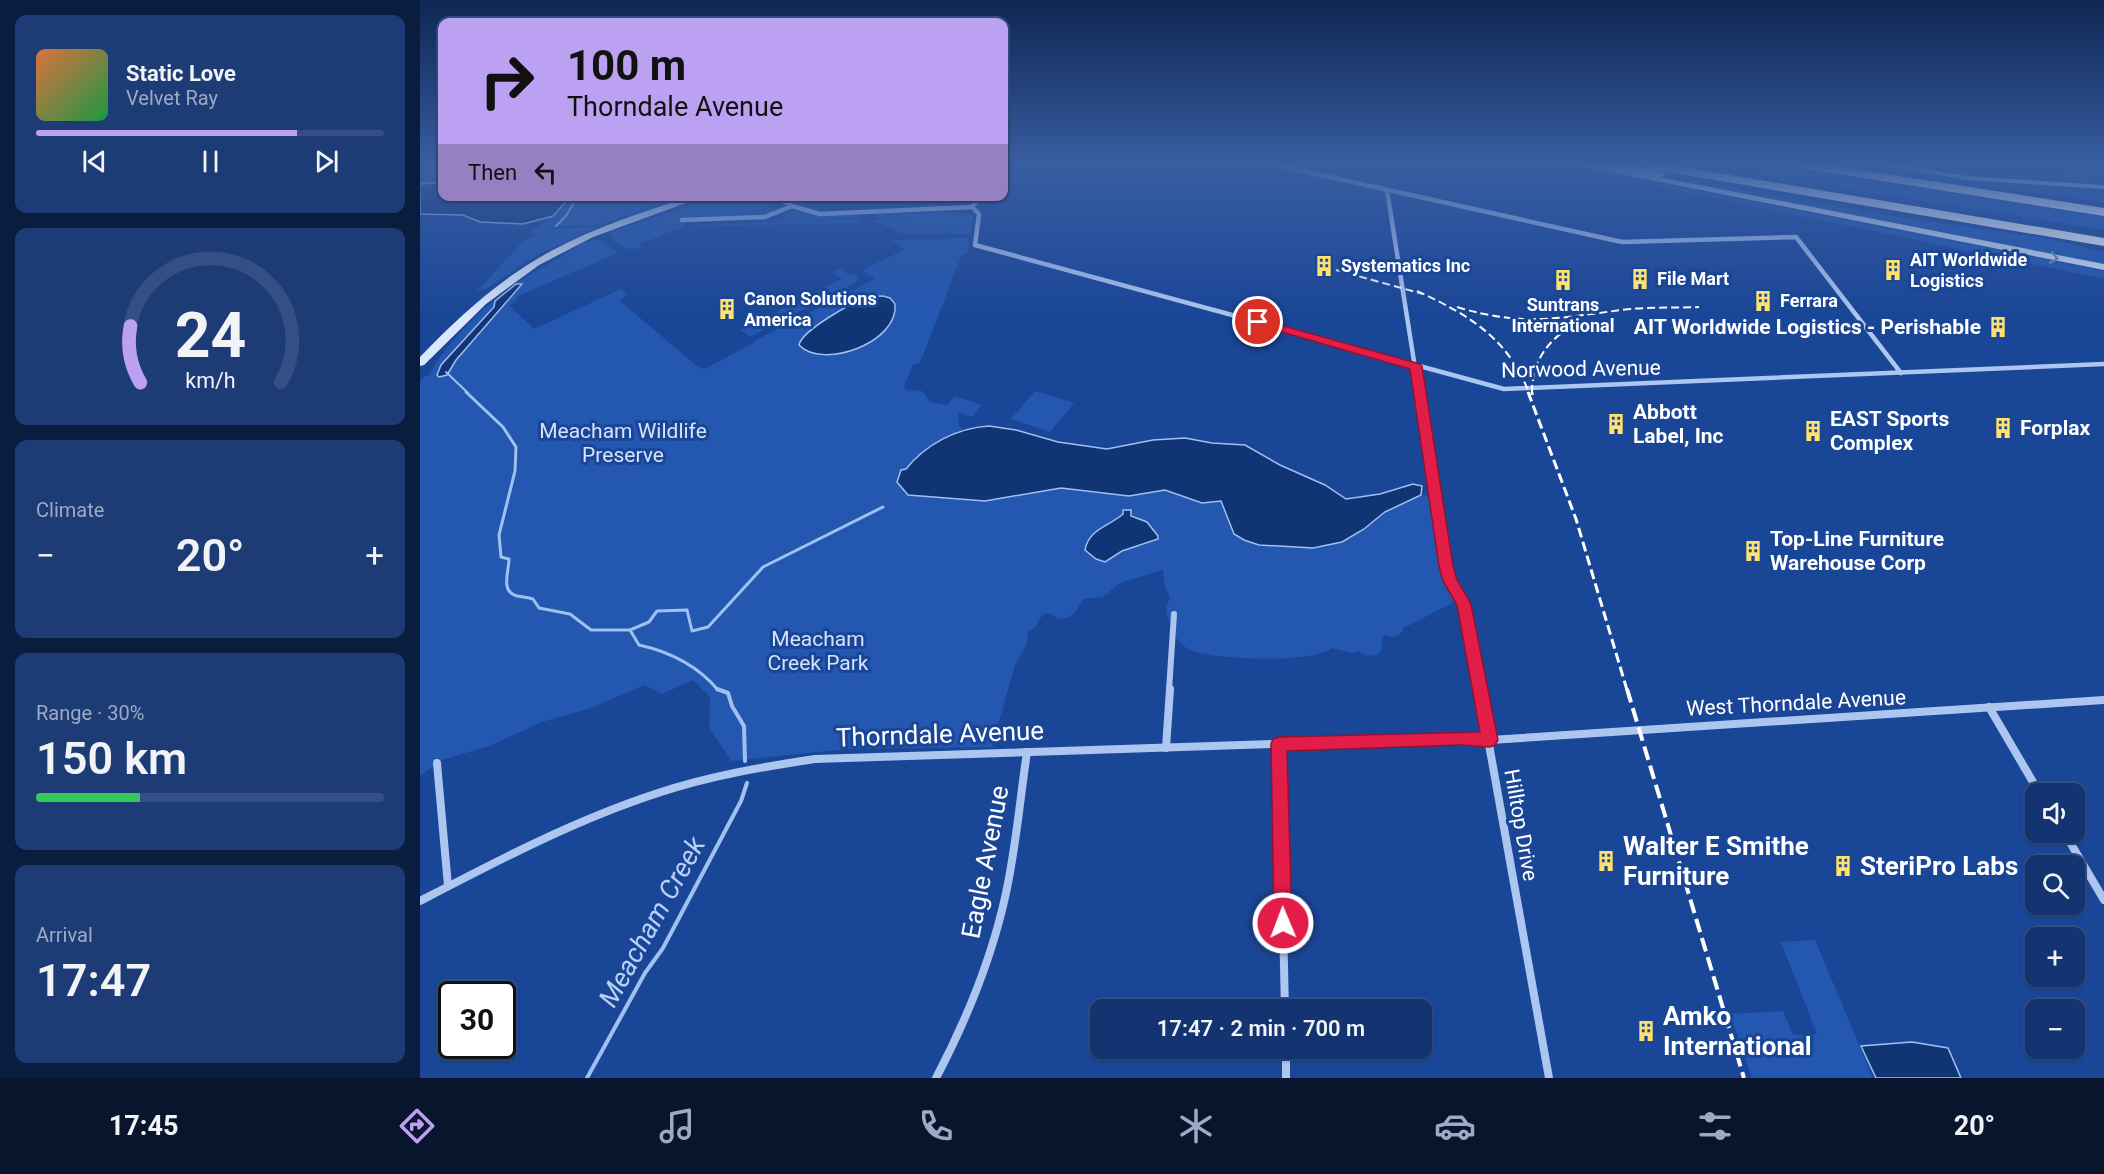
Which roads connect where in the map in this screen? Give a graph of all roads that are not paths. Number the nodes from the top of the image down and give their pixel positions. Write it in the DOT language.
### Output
graph roads {
  1 [pos="644,215"];
  2 [pos="769,215"];
  3 [pos="980,215"];
  4 [pos="1391,215"];
  5 [pos="1501,215"];
  6 [pos="1841,215"];
  7 [pos="1913,215"];
  8 [pos="1942,215"];
  9 [pos="1983,215"];
  10 [pos="682,220"];
  11 [pos="2027,230"];
  12 [pos="2104,234"];
  13 [pos="2104,242"];
  14 [pos="2104,267"];
  15 [pos="420,363"];
  16 [pos="2104,364"];
  17 [pos="1416,366"];
  18 [pos="1901,373"];
  19 [pos="1174,614"];
  20 [pos="2104,700"];
  21 [pos="1989,707"];
  22 [pos="1490,740"];
  23 [pos="1279,744"];
  24 [pos="1166,748"];
  25 [pos="1027,752"];
  26 [pos="437,763"];
  27 [pos="2034,783"];
  28 [pos="2070,843"];
  29 [pos="447,886"];
  30 [pos="420,900"];
  31 [pos="2104,900"];
  32 [pos="1285,999"];
  33 [pos="1286,1059"];
  34 [pos="936,1078"];
  35 [pos="1286,1078"];
  36 [pos="1550,1078"];
  1 -- 15 [label="main road"];
  2 -- 10 [label="street"];
  3 -- 17 [label="street, Norwood Avenue"];
  4 -- 17 [label="street, Hilltop Drive"];
  5 -- 18 [label="street"];
  6 -- 14 [label="main road, one-way"];
  7 -- 11 [label="highway"];
  8 -- 11 [label="highway"];
  9 -- 12 [label="highway"];
  11 -- 13 [label="highway"];
  16 -- 18 [label="street, Norwood Avenue"];
  17 -- 18 [label="street, Norwood Avenue"];
  17 -- 22 [label="street, Hilltop Drive"];
  19 -- 24 [label="street"];
  20 -- 21 [label="street, West Thorndale Avenue"];
  21 -- 22 [label="street, West Thorndale Avenue"];
  21 -- 27 [label="street"];
  22 -- 23 [label="street, Thorndale Avenue"];
  22 -- 36 [label="street, Hilltop Drive"];
  23 -- 24 [label="street, Thorndale Avenue"];
  23 -- 32 [label="street"];
  24 -- 25 [label="street, Thorndale Avenue"];
  25 -- 29 [label="street, Thorndale Avenue"];
  25 -- 34 [label="street, Eagle Avenue"];
  26 -- 29 [label="street"];
  28 -- 31 [label="street"];
  29 -- 30 [label="street, Thorndale Avenue"];
  33 -- 35 [label="street"];
}
